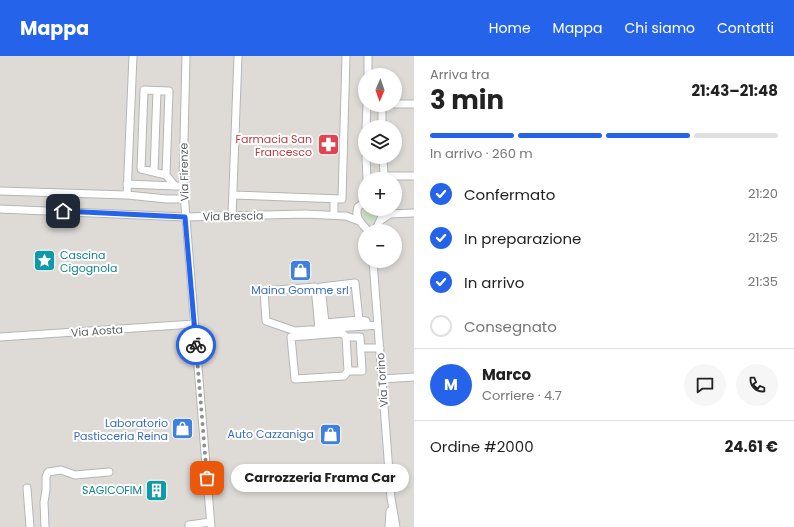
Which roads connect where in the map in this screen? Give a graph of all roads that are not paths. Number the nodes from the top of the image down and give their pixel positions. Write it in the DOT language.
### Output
graph roads {
  1 [pos="133,56"];
  2 [pos="186,56"];
  3 [pos="238,56"];
  4 [pos="346,56"];
  5 [pos="368,56"];
  6 [pos="368,68"];
  7 [pos="157,91"];
  8 [pos="402,104"];
  9 [pos="414,104"];
  10 [pos="383,164"];
  11 [pos="154,172"];
  12 [pos="166,175"];
  13 [pos="414,176"];
  14 [pos="127,184"];
  15 [pos="175,186"];
  16 [pos="183,186"];
  17 [pos="0,191"];
  18 [pos="233,195"];
  19 [pos="127,196"];
  20 [pos="184,199"];
  21 [pos="334,199"];
  22 [pos="358,206"];
  23 [pos="0,208"];
  24 [pos="402,212"];
  25 [pos="414,213"];
  26 [pos="358,214"];
  27 [pos="334,215"];
  28 [pos="232,216"];
  29 [pos="346,216"];
  30 [pos="185,217"];
  31 [pos="360,224"];
  32 [pos="363,224"];
  33 [pos="374,268"];
  34 [pos="358,320"];
  35 [pos="194,324"];
  36 [pos="378,325"];
  37 [pos="367,326"];
  38 [pos="319,329"];
  39 [pos="346,337"];
  40 [pos="0,338"];
  41 [pos="361,348"];
  42 [pos="380,348"];
  43 [pos="348,371"];
  44 [pos="414,377"];
  45 [pos="382,379"];
  46 [pos="109,472"];
  47 [pos="27,488"];
  48 [pos="391,498"];
  49 [pos="189,525"];
  50 [pos="210,525"];
  51 [pos="30,527"];
  52 [pos="45,527"];
  53 [pos="389,527"];
  54 [pos="396,527"];
  1 -- 14 [label="street"];
  2 -- 16 [label="street, Via Firenze"];
  3 -- 18 [label="street"];
  4 -- 21 [label="street"];
  5 -- 6 [label="street"];
  7 -- 11 [label="street"];
  7 -- 11 [label="street"];
  7 -- 12 [label="street"];
  8 -- 9 [label="street"];
  10 -- 13 [label="street"];
  11 -- 12 [label="street"];
  12 -- 15 [label="street"];
  14 -- 15 [label="street"];
  14 -- 19 [label="street"];
  15 -- 16 [label="street"];
  16 -- 20 [label="street, Via Firenze"];
  17 -- 19 [label="street"];
  18 -- 21 [label="street"];
  18 -- 28 [label="street"];
  19 -- 20 [label="street"];
  20 -- 30 [label="street, Via Firenze"];
  21 -- 27 [label="street"];
  22 -- 29 [label="street"];
  23 -- 30 [label="street, Via Brescia"];
  24 -- 25 [label="street"];
  26 -- 32 [label="street"];
  27 -- 28 [label="street, Via Brescia"];
  27 -- 29 [label="street, Via Brescia"];
  28 -- 30 [label="street, Via Brescia"];
  29 -- 31 [label="street, Via Brescia"];
  30 -- 35 [label="street, Via Firenze"];
  33 -- 36 [label="street, Via Torino"];
  34 -- 34 [label="street"];
  34 -- 37 [label="street"];
  35 -- 40 [label="street, Via Aosta"];
  35 -- 50 [label="street, Via Firenze"];
  36 -- 37 [label="street"];
  36 -- 42 [label="street, Via Torino"];
  37 -- 38 [label="street"];
  38 -- 38 [label="street"];
  39 -- 41 [label="street"];
  39 -- 43 [label="street"];
  39 -- 43 [label="street"];
  41 -- 42 [label="street"];
  41 -- 43 [label="street"];
  42 -- 45 [label="street, Via Torino"];
  44 -- 45 [label="street"];
  45 -- 48 [label="street, Via Torino"];
  46 -- 52 [label="street"];
  47 -- 51 [label="street"];
  48 -- 53 [label="street, Via Torino"];
  48 -- 54 [label="street, Via Torino"];
  49 -- 50 [label="street"];
}
